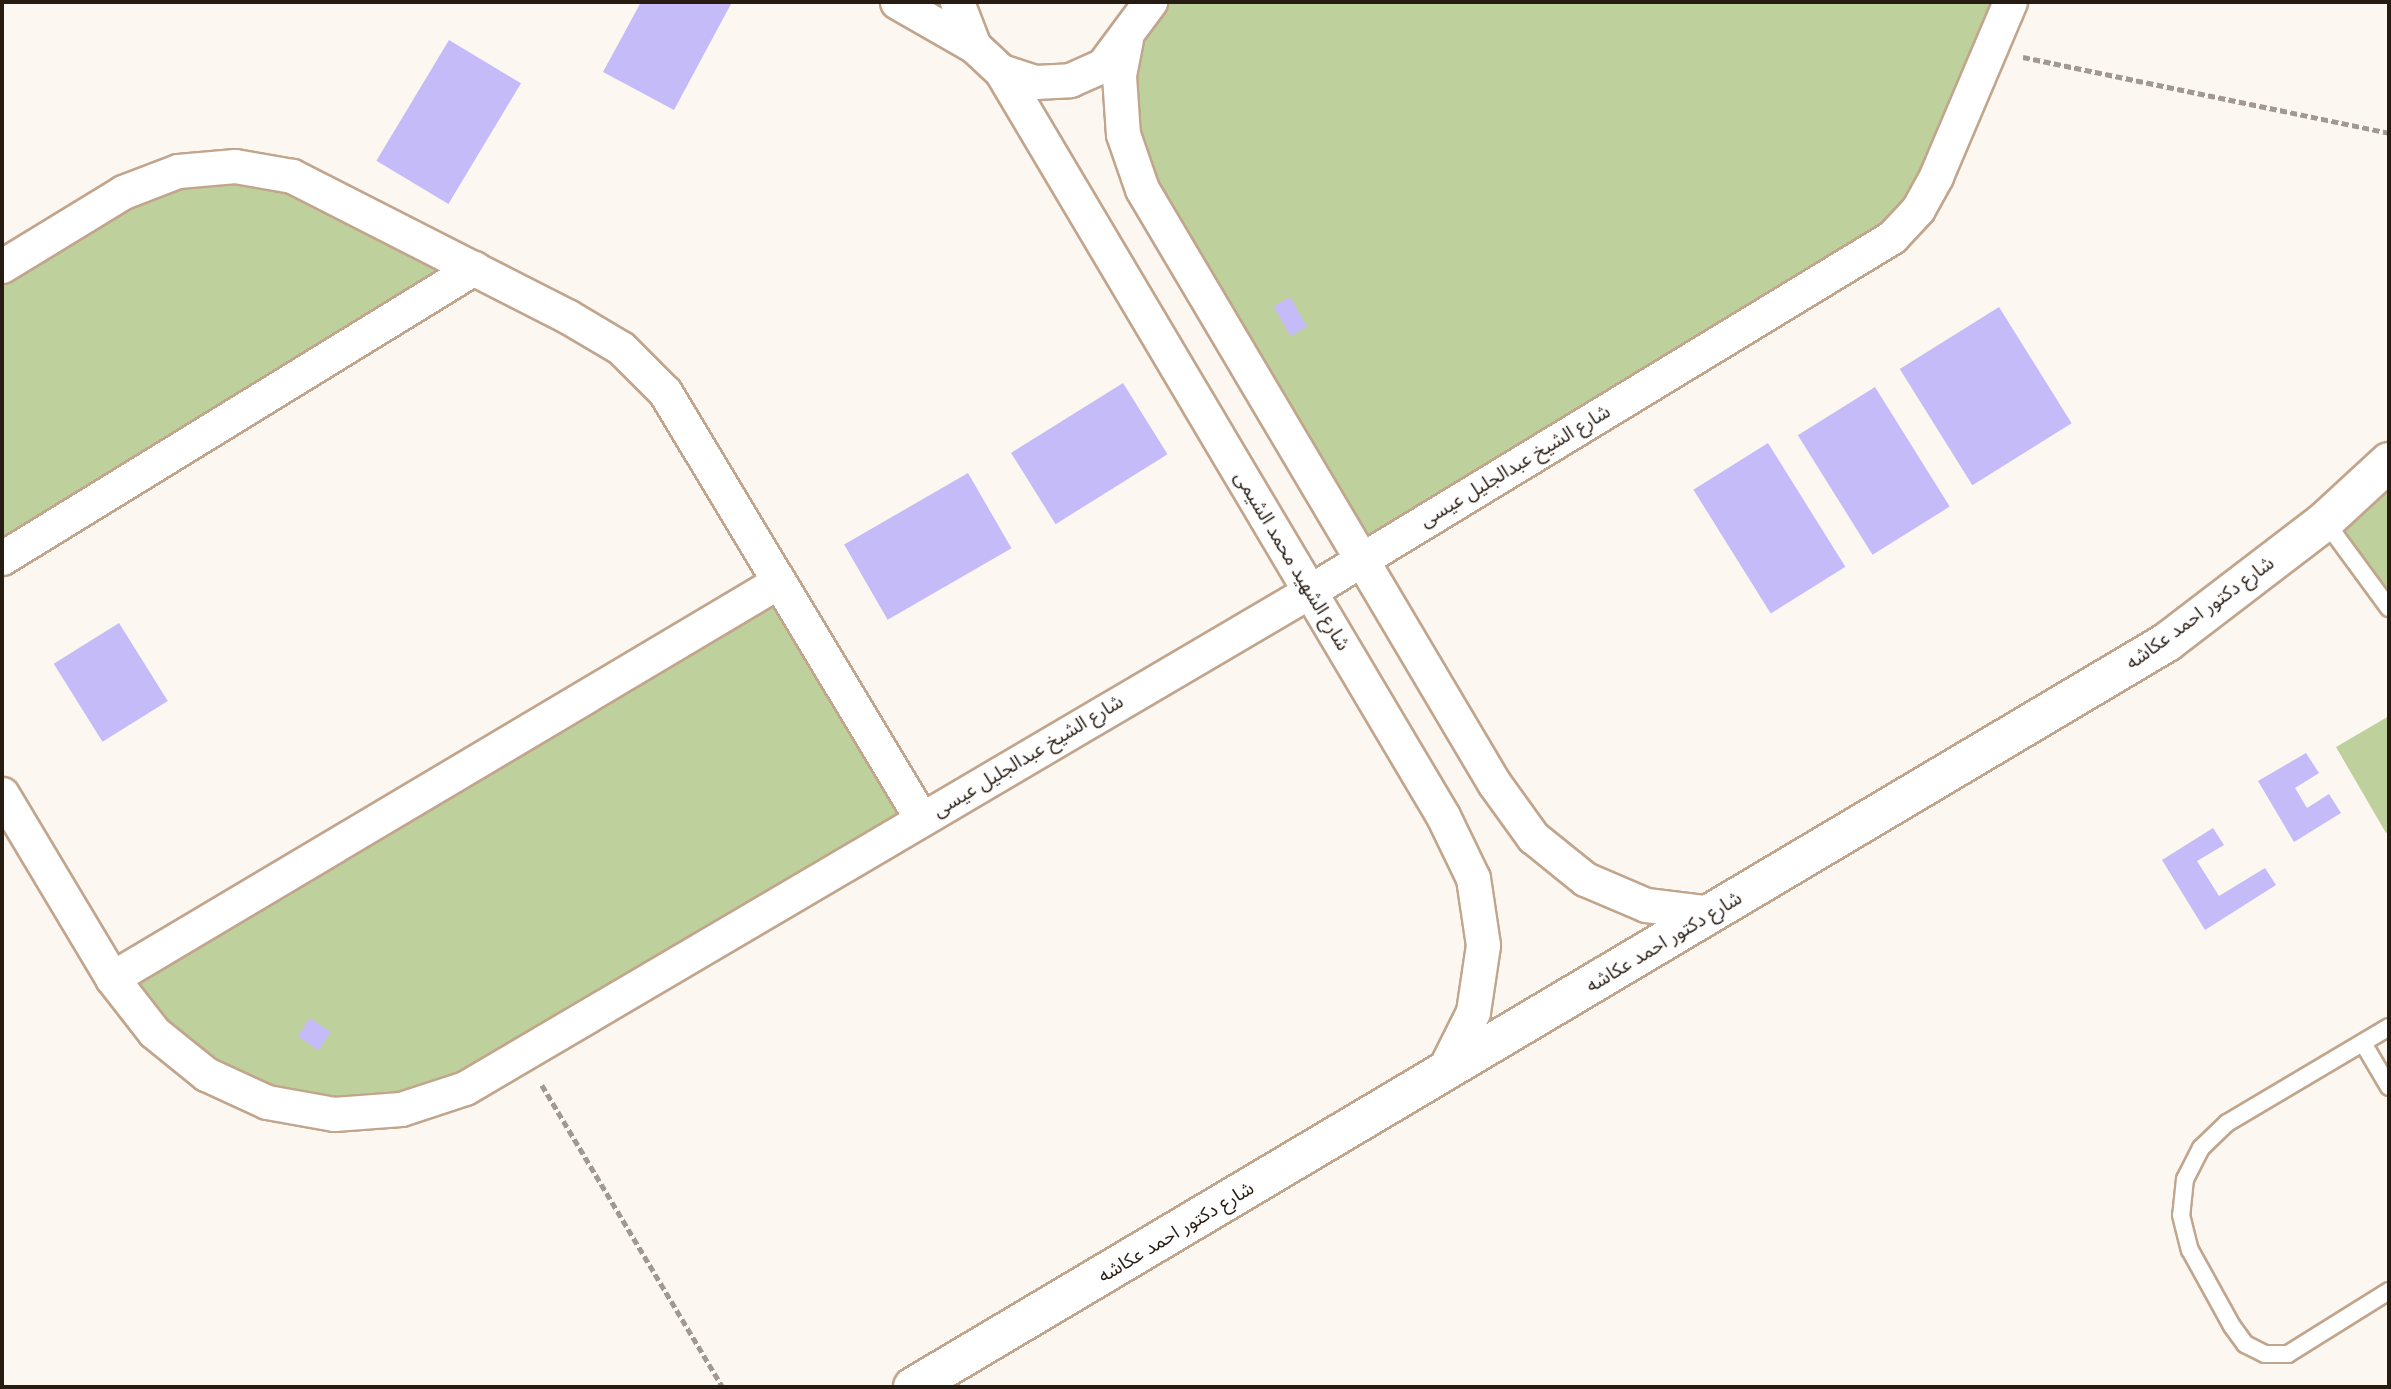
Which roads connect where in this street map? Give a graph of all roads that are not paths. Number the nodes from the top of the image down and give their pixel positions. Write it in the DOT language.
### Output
graph roads {
  1 [pos="897,2"];
  2 [pos="957,2"];
  3 [pos="2010,2"];
  4 [pos="1151,3"];
  5 [pos="1126,39"];
  6 [pos="974,46"];
  7 [pos="1001,71"];
  8 [pos="2,266"];
  9 [pos="474,268"];
  10 [pos="2389,463"];
  11 [pos="2325,521"];
  12 [pos="2,558"];
  13 [pos="1361,559"];
  14 [pos="778,582"];
  15 [pos="1310,590"];
  16 [pos="2389,608"];
  17 [pos="2,794"];
  18 [pos="922,819"];
  19 [pos="1712,914"];
  20 [pos="112,978"];
  21 [pos="2389,1027"];
  22 [pos="2362,1043"];
  23 [pos="1442,1074"];
  24 [pos="2389,1087"];
  25 [pos="2389,1291"];
  26 [pos="913,1387"];
  1 -- 6 [label="street"];
  2 -- 6 [label="street"];
  3 -- 13 [label="street, شارع الشيخ عبدالجليل عيسى"];
  4 -- 5 [label="street"];
  5 -- 7 [label="street"];
  5 -- 13 [label="street"];
  6 -- 7 [label="street"];
  7 -- 15 [label="street, شارع الشهيد محمد الشيمى"];
  8 -- 9 [label="street"];
  9 -- 12 [label="street"];
  9 -- 14 [label="street"];
  10 -- 11 [label="street, شارع دكتور احمد عكاشه"];
  11 -- 16 [label="lane"];
  11 -- 19 [label="street, شارع دكتور احمد عكاشه"];
  13 -- 15 [label="street, شارع الشيخ عبدالجليل عيسى"];
  13 -- 19 [label="street"];
  14 -- 18 [label="street"];
  14 -- 20 [label="street"];
  15 -- 18 [label="street, شارع الشيخ عبدالجليل عيسى"];
  15 -- 23 [label="street, شارع الشهيد محمد الشيمى"];
  17 -- 20 [label="street, شارع الشيخ عبدالجليل عيسى"];
  18 -- 20 [label="street, شارع الشيخ عبدالجليل عيسى"];
  19 -- 23 [label="street, شارع دكتور احمد عكاشه"];
  21 -- 22 [label="lane"];
  22 -- 24 [label="lane"];
  22 -- 25 [label="lane"];
  23 -- 26 [label="street, شارع دكتور احمد عكاشه"];
}
